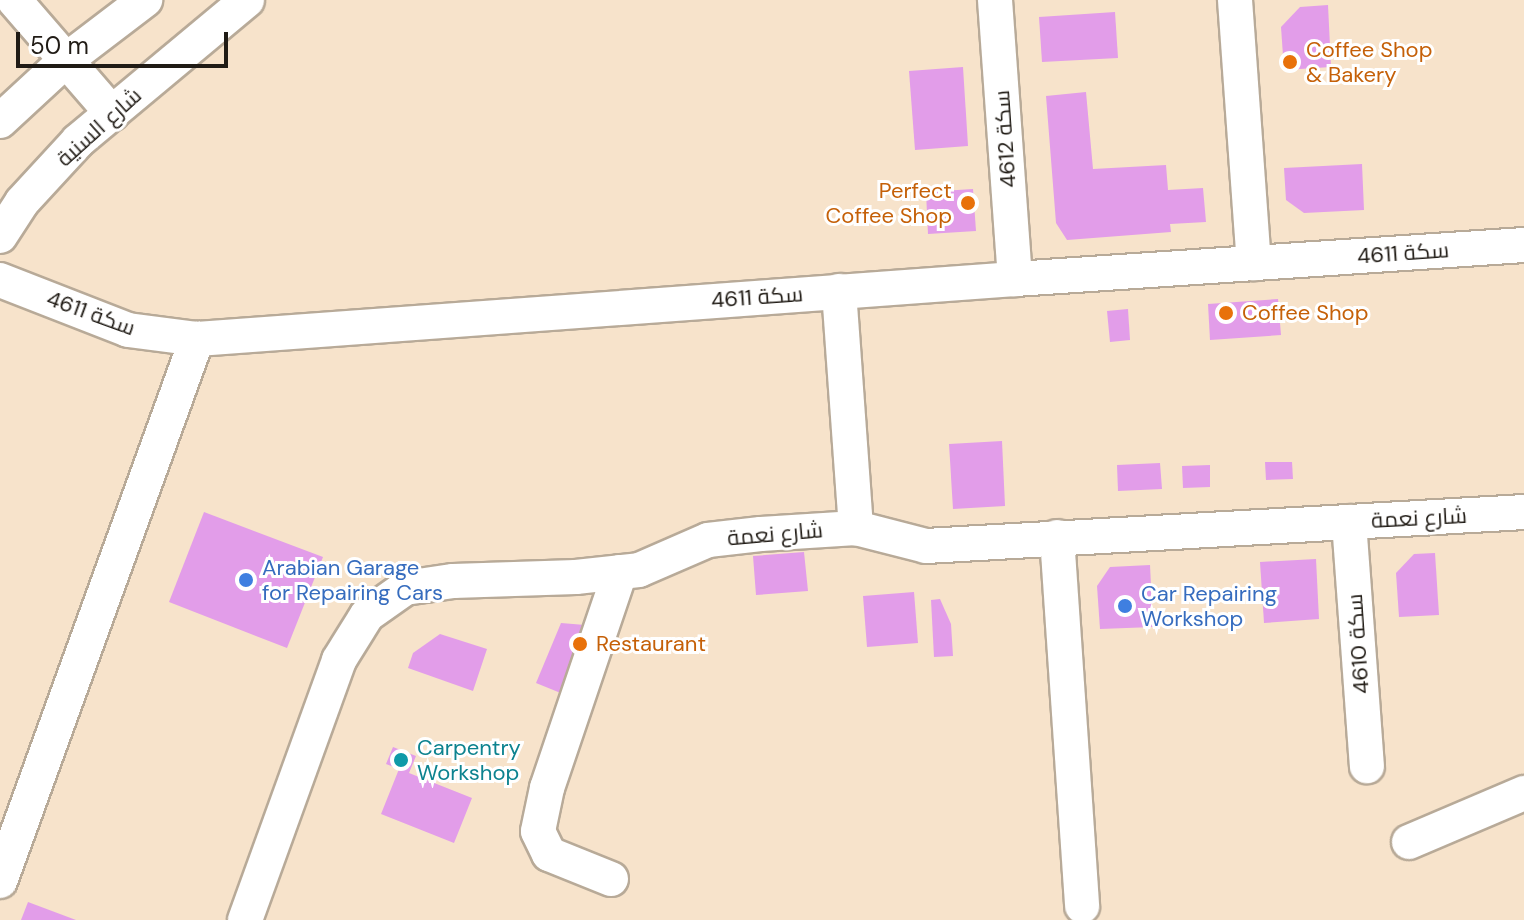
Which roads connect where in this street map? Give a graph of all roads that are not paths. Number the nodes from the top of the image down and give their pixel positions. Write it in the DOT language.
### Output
graph roads {
  1 [pos="14,0"];
  2 [pos="145,0"];
  3 [pos="247,0"];
  4 [pos="995,0"];
  5 [pos="1235,0"];
  6 [pos="65,61"];
  7 [pos="112,113"];
  8 [pos="0,121"];
  9 [pos="0,236"];
  10 [pos="1524,245"];
  11 [pos="1254,263"];
  12 [pos="1015,279"];
  13 [pos="0,280"];
  14 [pos="839,291"];
  15 [pos="197,339"];
  16 [pos="1524,512"];
  17 [pos="1349,522"];
  18 [pos="856,528"];
  19 [pos="1057,537"];
  20 [pos="620,572"];
  21 [pos="1367,766"];
  22 [pos="1524,793"];
  23 [pos="1409,842"];
  24 [pos="611,879"];
  25 [pos="0,881"];
  26 [pos="1082,906"];
  27 [pos="245,920"];
  1 -- 6 [label="street"];
  2 -- 6 [label="street"];
  3 -- 7 [label="street, شارع السنية"];
  4 -- 12 [label="street, سكة 4612"];
  5 -- 11 [label="street"];
  6 -- 7 [label="street"];
  6 -- 8 [label="street"];
  7 -- 9 [label="street, شارع السنية"];
  10 -- 11 [label="street, سكة 4611"];
  11 -- 12 [label="street, سكة 4611"];
  12 -- 14 [label="street, سكة 4611"];
  13 -- 15 [label="street, سكة 4611"];
  14 -- 15 [label="street, سكة 4611"];
  14 -- 18 [label="street"];
  15 -- 25 [label="street"];
  16 -- 17 [label="street, شارع نعمة"];
  17 -- 19 [label="street, شارع نعمة"];
  17 -- 21 [label="street, سكة 4610"];
  18 -- 19 [label="street, شارع نعمة"];
  18 -- 20 [label="street, شارع نعمة"];
  19 -- 26 [label="street"];
  20 -- 24 [label="street"];
  20 -- 27 [label="street, شارع نعمة"];
  22 -- 23 [label="street"];
}
